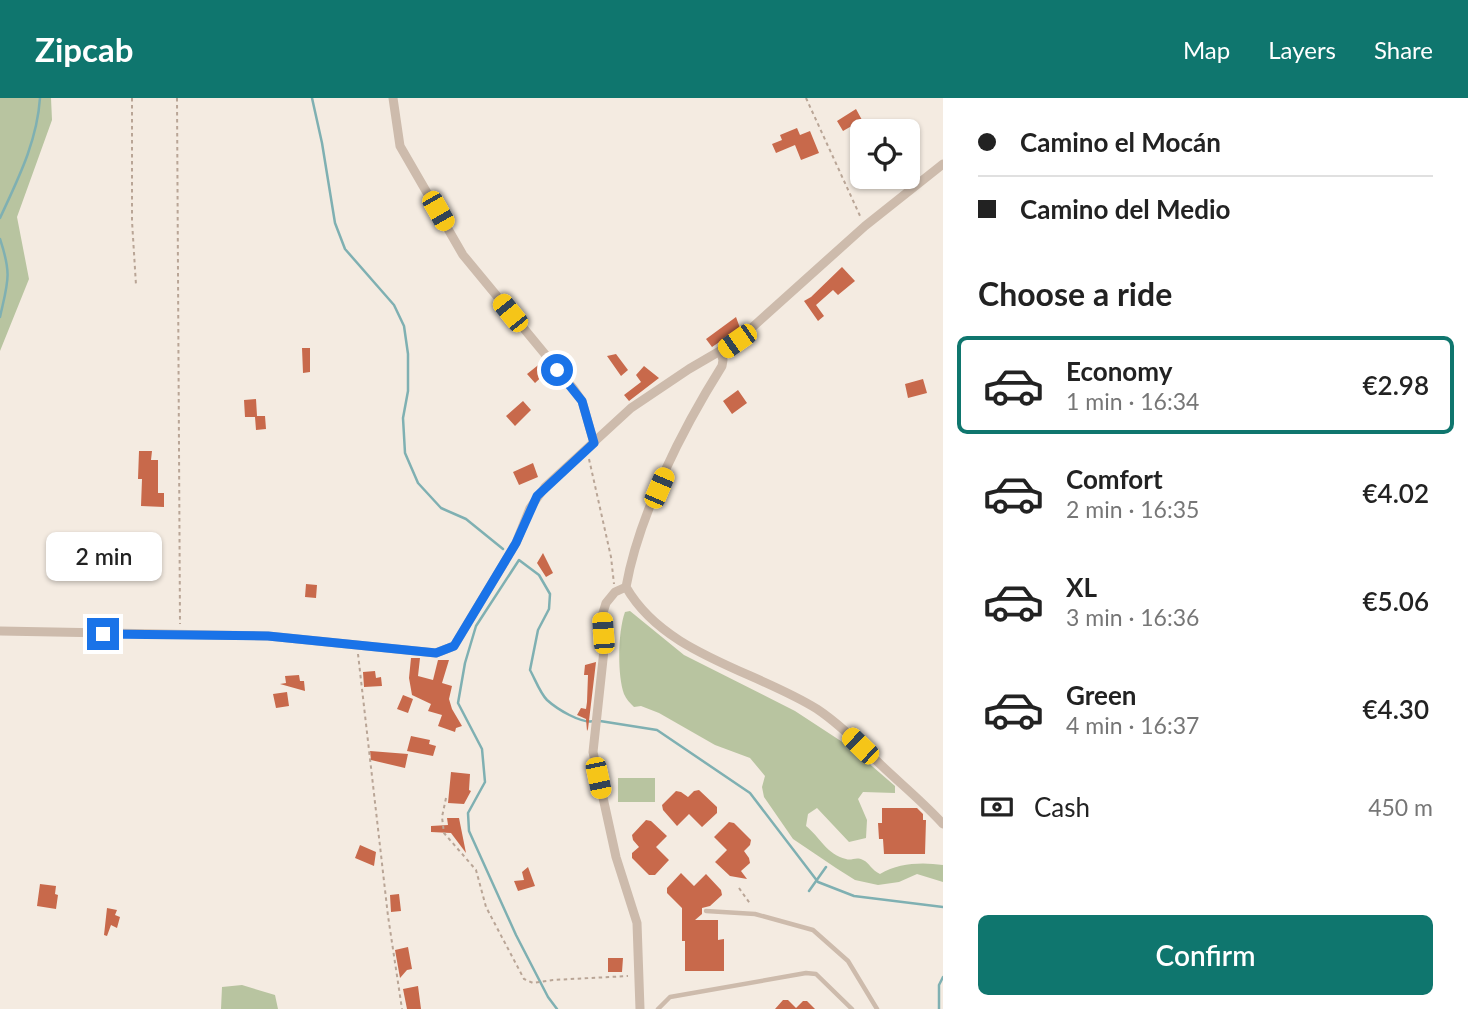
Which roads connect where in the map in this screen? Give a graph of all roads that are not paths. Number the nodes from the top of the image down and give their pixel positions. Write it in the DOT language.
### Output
graph roads {
  1 [pos="393,98"];
  2 [pos="943,164"];
  3 [pos="721,353"];
  4 [pos="590,446"];
  5 [pos="626,587"];
  6 [pos="0,631"];
  7 [pos="943,824"];
  8 [pos="706,911"];
  9 [pos="640,1009"];
  10 [pos="658,1009"];
  11 [pos="852,1009"];
  12 [pos="877,1009"];
  1 -- 4 [label="street"];
  2 -- 3 [label="street"];
  3 -- 4 [label="street"];
  3 -- 5 [label="street"];
  4 -- 6 [label="street"];
  5 -- 7 [label="street"];
  5 -- 9 [label="street"];
  8 -- 12 [label="lane"];
  10 -- 11 [label="lane"];
}
